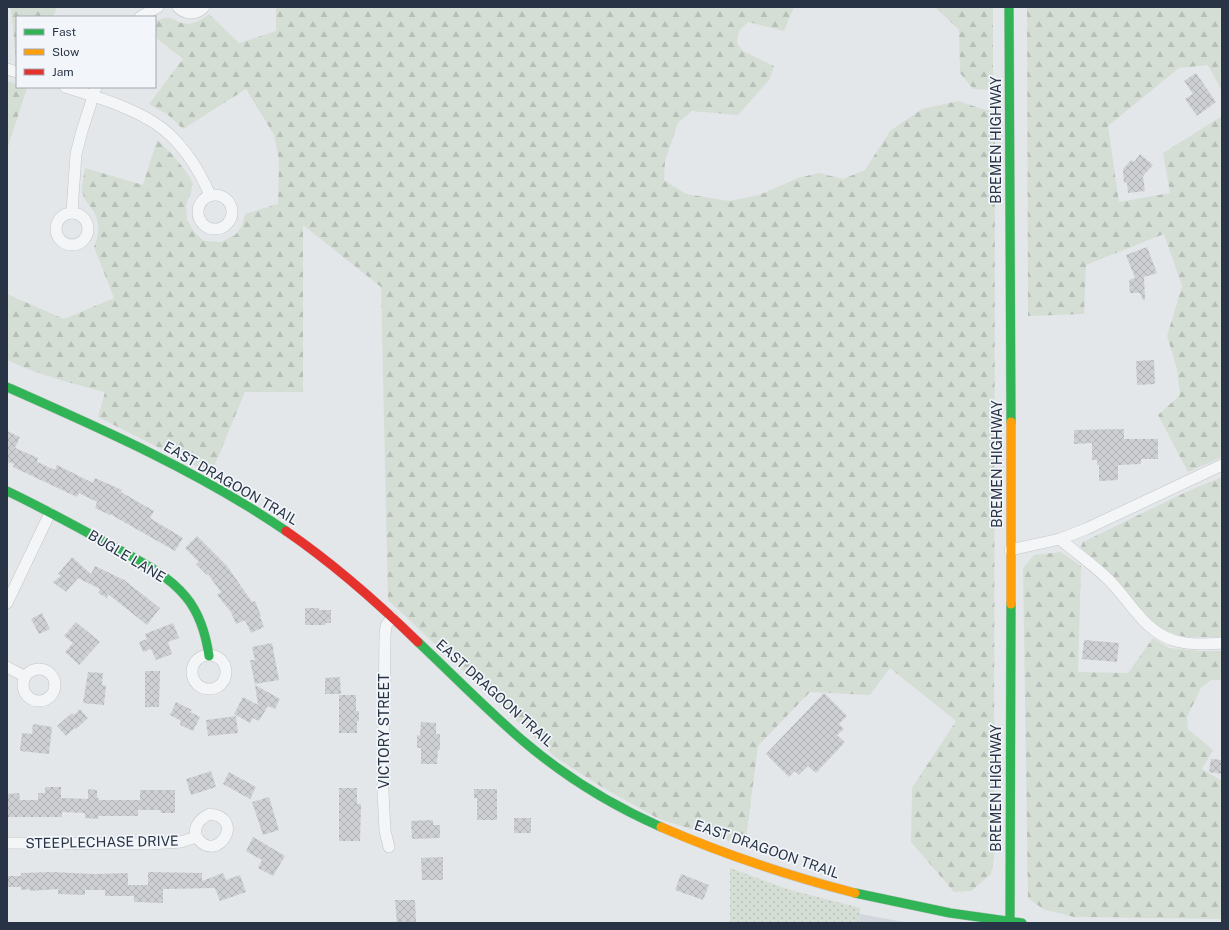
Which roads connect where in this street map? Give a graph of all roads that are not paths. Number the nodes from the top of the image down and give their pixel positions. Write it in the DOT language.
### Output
graph roads {
  1 [pos="158,7"];
  2 [pos="178,7"];
  3 [pos="204,7"];
  4 [pos="1009,7"];
  5 [pos="142,16"];
  6 [pos="72,88"];
  7 [pos="95,91"];
  8 [pos="210,195"];
  9 [pos="72,212"];
  10 [pos="7,387"];
  11 [pos="1222,465"];
  12 [pos="7,491"];
  13 [pos="50,513"];
  14 [pos="1060,539"];
  15 [pos="1010,550"];
  16 [pos="7,602"];
  17 [pos="392,617"];
  18 [pos="1222,643"];
  19 [pos="209,656"];
  20 [pos="7,667"];
  21 [pos="24,676"];
  22 [pos="196,837"];
  23 [pos="7,843"];
  24 [pos="389,847"];
  25 [pos="1010,922"];
  26 [pos="1022,923"];
  1 -- 5 [label="street"];
  2 -- 3 [label="street"];
  4 -- 15 [label="street, BREMEN HIGHWAY"];
  6 -- 7 [label="street"];
  7 -- 8 [label="street"];
  7 -- 9 [label="street"];
  10 -- 17 [label="street, EAST DRAGOON TRAIL"];
  11 -- 14 [label="street"];
  12 -- 13 [label="street, BUGLE LANE"];
  13 -- 16 [label="street"];
  13 -- 19 [label="street, BUGLE LANE"];
  14 -- 15 [label="street"];
  14 -- 18 [label="street"];
  15 -- 25 [label="street, BREMEN HIGHWAY"];
  17 -- 24 [label="street, VICTORY STREET"];
  17 -- 25 [label="street, EAST DRAGOON TRAIL"];
  20 -- 21 [label="street"];
  22 -- 23 [label="street, STEEPLECHASE DRIVE"];
  25 -- 26 [label="street, EAST DRAGOON TRAIL"];
}
